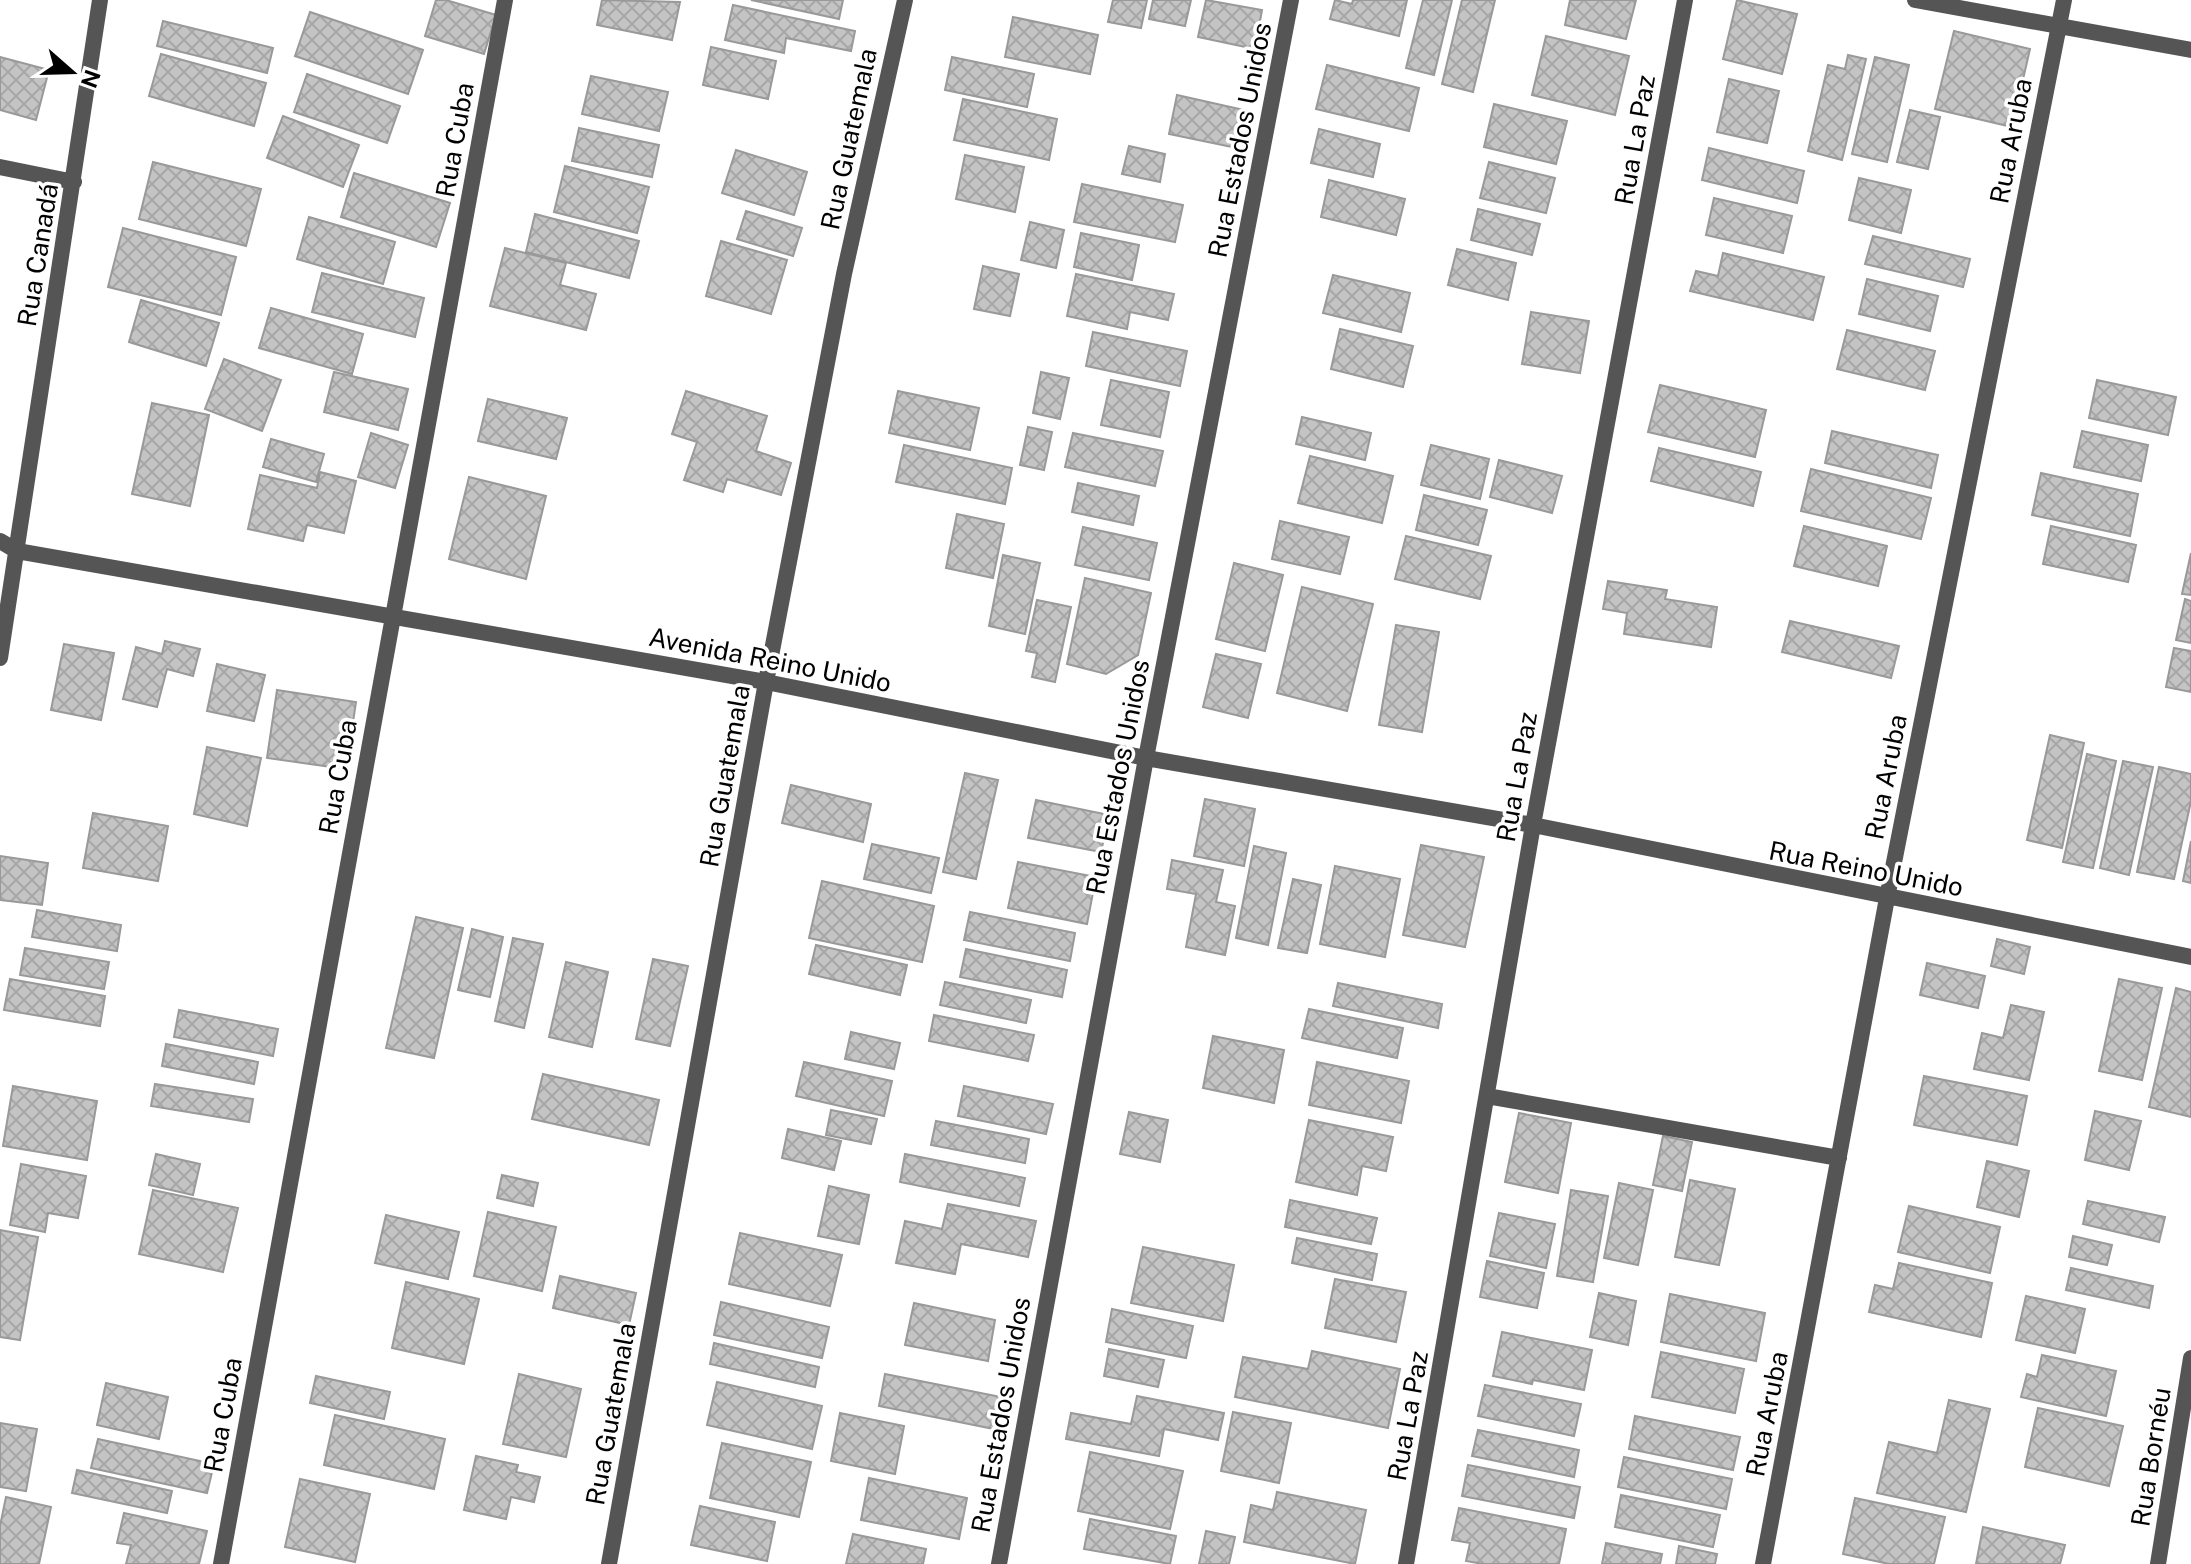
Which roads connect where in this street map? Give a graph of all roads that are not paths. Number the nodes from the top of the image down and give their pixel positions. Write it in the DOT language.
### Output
graph roads {
  1 [pos="100,0"];
  2 [pos="505,0"];
  3 [pos="905,0"];
  4 [pos="1291,0"];
  5 [pos="1685,0"];
  6 [pos="1915,0"];
  7 [pos="2064,0"];
  8 [pos="2059,26"];
  9 [pos="2191,50"];
  10 [pos="0,167"];
  11 [pos="74,182"];
  12 [pos="0,541"];
  13 [pos="17,551"];
  14 [pos="391,617"];
  15 [pos="0,658"];
  16 [pos="766,682"];
  17 [pos="1146,758"];
  18 [pos="1533,825"];
  19 [pos="1887,898"];
  20 [pos="2191,957"];
  21 [pos="1487,1096"];
  22 [pos="1839,1158"];
  23 [pos="2191,1358"];
  24 [pos="221,1564"];
  25 [pos="609,1564"];
  26 [pos="999,1564"];
  27 [pos="1406,1564"];
  28 [pos="1763,1564"];
  29 [pos="2158,1564"];
  1 -- 11 [label="street, Rua Canadá"];
  2 -- 14 [label="street, Rua Cuba"];
  3 -- 16 [label="street, Rua Guatemala"];
  4 -- 17 [label="street, Rua Estados Unidos"];
  5 -- 18 [label="street, Rua La Paz"];
  6 -- 8 [label="street"];
  7 -- 8 [label="street, Rua Aruba"];
  8 -- 9 [label="street"];
  8 -- 19 [label="street, Rua Aruba"];
  10 -- 11 [label="street"];
  11 -- 13 [label="street, Rua Canadá"];
  12 -- 13 [label="street, Avenida Reino Unido"];
  13 -- 14 [label="street, Avenida Reino Unido"];
  13 -- 15 [label="street, Rua Canadá"];
  14 -- 16 [label="street, Avenida Reino Unido"];
  14 -- 24 [label="street, Rua Cuba"];
  16 -- 17 [label="street, Avenida Reino Unido"];
  16 -- 25 [label="street, Rua Guatemala"];
  17 -- 18 [label="street, Avenida Reino Unido"];
  17 -- 26 [label="street, Rua Estados Unidos"];
  18 -- 19 [label="street, Rua Reino Unido"];
  18 -- 21 [label="street, Rua La Paz"];
  19 -- 20 [label="street, Rua Reino Unido"];
  19 -- 22 [label="street, Rua Aruba"];
  21 -- 22 [label="street"];
  21 -- 27 [label="street, Rua La Paz"];
  22 -- 28 [label="street, Rua Aruba"];
  23 -- 29 [label="street, Rua Bornéu"];
}
